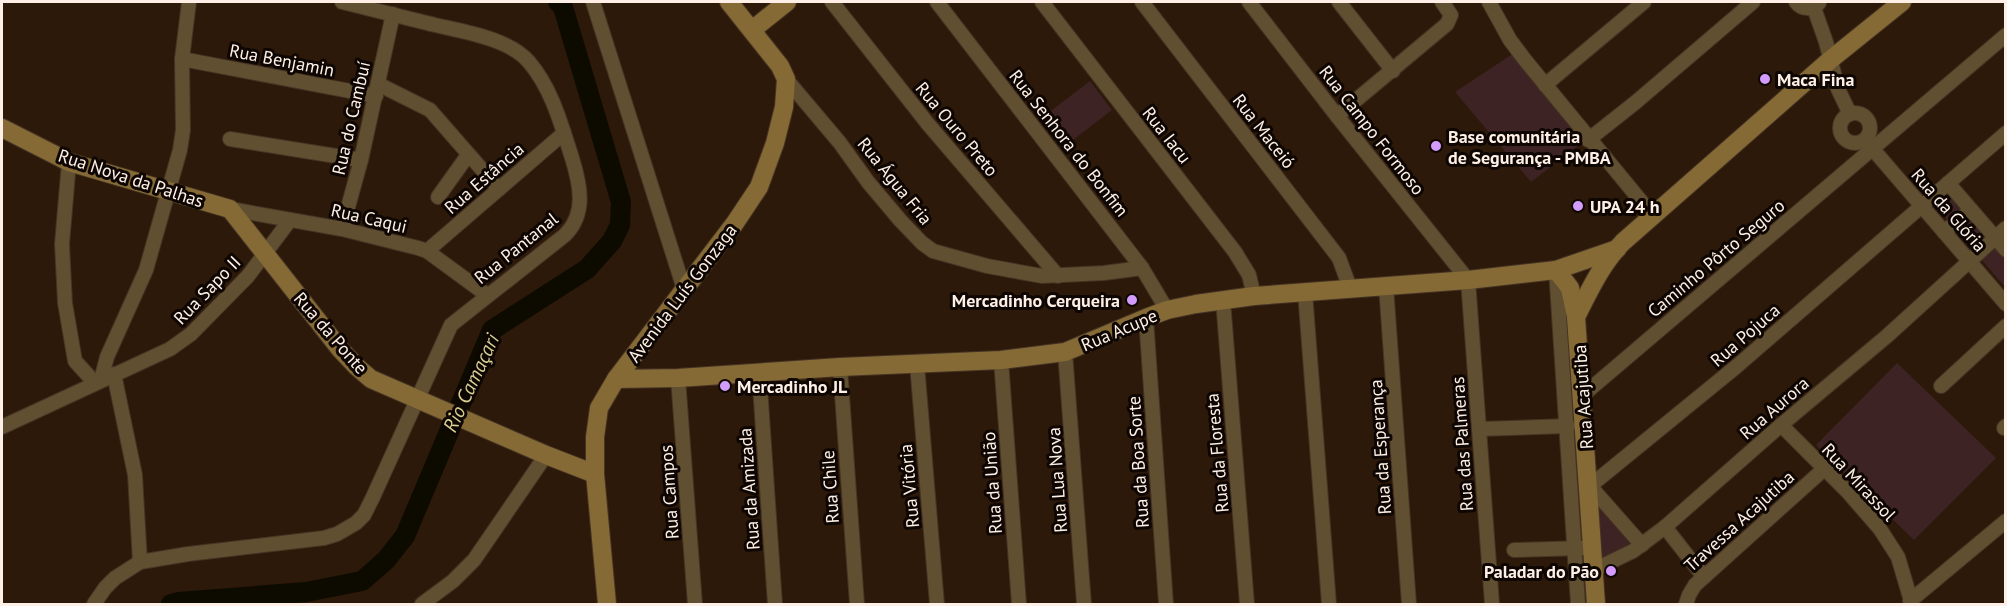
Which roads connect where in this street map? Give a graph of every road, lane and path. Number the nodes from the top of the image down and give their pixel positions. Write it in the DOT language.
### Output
graph roads {
  1 [pos="189,2"];
  2 [pos="342,2"];
  3 [pos="593,2"];
  4 [pos="729,2"];
  5 [pos="787,2"];
  6 [pos="832,2"];
  7 [pos="937,2"];
  8 [pos="1042,2"];
  9 [pos="1142,2"];
  10 [pos="1249,2"];
  11 [pos="1339,2"];
  12 [pos="1489,2"];
  13 [pos="1644,2"];
  14 [pos="1753,2"];
  15 [pos="1796,2"];
  16 [pos="1902,2"];
  17 [pos="1817,5"];
  18 [pos="1446,7"];
  19 [pos="393,14"];
  20 [pos="752,30"];
  21 [pos="2006,35"];
  22 [pos="182,59"];
  23 [pos="1830,60"];
  24 [pos="1392,71"];
  25 [pos="786,80"];
  26 [pos="1545,85"];
  27 [pos="377,90"];
  28 [pos="1850,114"];
  29 [pos="1337,116"];
  30 [pos="2,128"];
  31 [pos="564,133"];
  32 [pos="2006,133"];
  33 [pos="230,139"];
  34 [pos="1588,140"];
  35 [pos="1869,144"];
  36 [pos="468,155"];
  37 [pos="361,160"];
  38 [pos="69,162"];
  39 [pos="1948,183"];
  40 [pos="499,189"];
  41 [pos="168,190"];
  42 [pos="438,197"];
  43 [pos="1922,207"];
  44 [pos="230,209"];
  45 [pos="1971,210"];
  46 [pos="1654,217"];
  47 [pos="290,220"];
  48 [pos="342,229"];
  49 [pos="1944,232"];
  50 [pos="2000,233"];
  51 [pos="1617,249"];
  52 [pos="2006,250"];
  53 [pos="427,251"];
  54 [pos="266,254"];
  55 [pos="1970,262"];
  56 [pos="1142,268"];
  57 [pos="1556,270"];
  58 [pos="1058,276"];
  59 [pos="1468,280"];
  60 [pos="1386,286"];
  61 [pos="1350,288"];
  62 [pos="684,289"];
  63 [pos="1305,292"];
  64 [pos="487,295"];
  65 [pos="1254,296"];
  66 [pos="1223,300"];
  67 [pos="2006,304"];
  68 [pos="1167,310"];
  69 [pos="1576,317"];
  70 [pos="1146,318"];
  71 [pos="2006,326"];
  72 [pos="1065,352"];
  73 [pos="1001,360"];
  74 [pos="917,364"];
  75 [pos="840,367"];
  76 [pos="759,372"];
  77 [pos="114,374"];
  78 [pos="678,378"];
  79 [pos="616,379"];
  80 [pos="98,382"];
  81 [pos="1941,386"];
  82 [pos="1583,395"];
  83 [pos="424,403"];
  84 [pos="1781,425"];
  85 [pos="1568,426"];
  86 [pos="2,427"];
  87 [pos="1479,429"];
  88 [pos="546,455"];
  89 [pos="1824,469"];
  90 [pos="595,474"];
  91 [pos="1590,486"];
  92 [pos="2006,521"];
  93 [pos="1665,527"];
  94 [pos="1642,546"];
  95 [pos="1584,548"];
  96 [pos="1514,550"];
  97 [pos="140,562"];
  98 [pos="1594,570"];
  99 [pos="1704,577"];
  100 [pos="1911,603"];
  101 [pos="94,604"];
  102 [pos="422,604"];
  103 [pos="607,604"];
  104 [pos="695,604"];
  105 [pos="775,604"];
  106 [pos="857,604"];
  107 [pos="937,604"];
  108 [pos="1019,604"];
  109 [pos="1084,604"];
  110 [pos="1166,604"];
  111 [pos="1247,604"];
  112 [pos="1329,604"];
  113 [pos="1409,604"];
  114 [pos="1492,604"];
  115 [pos="1578,604"];
  116 [pos="1596,604"];
  117 [pos="1686,604"];
  1 -- 22 [label="street"];
  2 -- 19 [label="street, Rua Pantanal"];
  3 -- 62 [label="street"];
  4 -- 20 [label="street"];
  5 -- 20 [label="street"];
  6 -- 58 [label="street, Rua Ouro Preto"];
  7 -- 56 [label="street, Rua Senhora do Bonfim"];
  8 -- 65 [label="street, Rua Iacu"];
  9 -- 61 [label="street, Rua Maceió"];
  10 -- 29 [label="street, Rua Campo Formoso"];
  11 -- 24 [label="street"];
  12 -- 26 [label="street"];
  13 -- 26 [label="street"];
  14 -- 34 [label="street"];
  15 -- 17 [label="street"];
  16 -- 23 [label="street"];
  17 -- 23 [label="street"];
  18 -- 24 [label="street"];
  19 -- 27 [label="street, Rua do Cambuí"];
  19 -- 31 [label="street, Rua Pantanal"];
  20 -- 25 [label="street"];
  21 -- 35 [label="street, Caminho Pôrto Seguro"];
  22 -- 27 [label="street, Rua Benjamin"];
  22 -- 41 [label="street"];
  23 -- 28 [label="street"];
  23 -- 46 [label="street"];
  24 -- 29 [label="street"];
  25 -- 58 [label="street, Rua Água Fria"];
  25 -- 62 [label="street, Avenida Luís Gonzaga"];
  26 -- 34 [label="street"];
  27 -- 36 [label="street, Rua Benjamin"];
  27 -- 37 [label="street, Rua do Cambuí"];
  28 -- 35 [label="street"];
  28 -- 35 [label="street"];
  29 -- 59 [label="street, Rua Campo Formoso"];
  30 -- 38 [label="street, Rua Nova da Palhas"];
  31 -- 40 [label="street, Rua Estância"];
  31 -- 64 [label="street, Rua Pantanal"];
  32 -- 39 [label="street, Rua Pojuca"];
  33 -- 37 [label="street"];
  34 -- 46 [label="street"];
  35 -- 43 [label="street, Rua da Glória"];
  35 -- 82 [label="street, Caminho Pôrto Seguro"];
  36 -- 40 [label="street, Rua Benjamin"];
  36 -- 42 [label="street"];
  37 -- 48 [label="street, Rua do Cambuí"];
  38 -- 41 [label="street, Rua Nova da Palhas"];
  38 -- 80 [label="street"];
  39 -- 43 [label="street, Rua Pojuca"];
  39 -- 45 [label="street"];
  40 -- 53 [label="street, Rua Estância"];
  41 -- 44 [label="street, Rua Nova da Palhas"];
  41 -- 80 [label="street"];
  43 -- 49 [label="street, Rua da Glória"];
  43 -- 91 [label="street, Rua Pojuca"];
  44 -- 47 [label="street, Rua Caqui"];
  44 -- 54 [label="street, Rua da Ponte"];
  45 -- 49 [label="street"];
  45 -- 50 [label="street"];
  46 -- 51 [label="street"];
  47 -- 48 [label="street, Rua Caqui"];
  47 -- 54 [label="street, Rua Sapo II"];
  48 -- 53 [label="street, Rua Caqui"];
  49 -- 55 [label="street, Rua da Glória"];
  50 -- 52 [label="street"];
  50 -- 55 [label="street, Rua Aurora"];
  51 -- 57 [label="street, Rua Acupe"];
  51 -- 69 [label="street"];
  53 -- 64 [label="street, Rua Caqui"];
  54 -- 77 [label="street, Rua Sapo II"];
  54 -- 83 [label="street, Rua da Ponte"];
  55 -- 67 [label="street, Rua da Glória"];
  55 -- 84 [label="street, Rua Aurora"];
  56 -- 58 [label="street, Rua Água Fria"];
  56 -- 68 [label="street, Rua Senhora do Bonfim"];
  57 -- 59 [label="street, Rua Acupe"];
  57 -- 69 [label="street, Rua Acajutiba"];
  57 -- 85 [label="street"];
  59 -- 60 [label="street, Rua Acupe"];
  59 -- 87 [label="street, Rua das Palmeras"];
  60 -- 61 [label="street, Rua Acupe"];
  60 -- 113 [label="street, Rua da Esperança"];
  61 -- 63 [label="street, Rua Acupe"];
  62 -- 79 [label="street, Avenida Luís Gonzaga"];
  63 -- 65 [label="street, Rua Acupe"];
  63 -- 112 [label="street"];
  64 -- 83 [label="street, Rua Pantanal"];
  65 -- 66 [label="street, Rua Acupe"];
  66 -- 68 [label="street, Rua Acupe"];
  66 -- 111 [label="street, Rua da Floresta"];
  68 -- 70 [label="street, Rua Acupe"];
  69 -- 82 [label="street, Rua Acajutiba"];
  70 -- 72 [label="street, Rua Acupe"];
  70 -- 110 [label="street, Rua da Boa Sorte"];
  71 -- 81 [label="street"];
  72 -- 73 [label="street, Rua Acupe"];
  72 -- 109 [label="street, Rua Lua Nova"];
  73 -- 74 [label="street, Rua Acupe"];
  73 -- 108 [label="street, Rua da União"];
  74 -- 75 [label="street, Rua Acupe"];
  74 -- 107 [label="street, Rua Vitória"];
  75 -- 76 [label="street, Rua Acupe"];
  75 -- 106 [label="street, Rua Chile"];
  76 -- 78 [label="street, Rua Acupe"];
  76 -- 105 [label="street, Rua da Amizada"];
  77 -- 80 [label="street, Rua Sapo II"];
  77 -- 97 [label="street"];
  78 -- 79 [label="street, Rua Acupe"];
  78 -- 104 [label="street, Rua Campos"];
  79 -- 90 [label="street, Avenida Luís Gonzaga"];
  80 -- 86 [label="street, Rua Sapo II"];
  82 -- 91 [label="street, Rua Acajutiba"];
  83 -- 88 [label="street, Rua da Ponte"];
  83 -- 97 [label="street, Rua Pantanal"];
  84 -- 89 [label="street, Rua Mirassol"];
  84 -- 93 [label="street, Rua Aurora"];
  85 -- 87 [label="street"];
  85 -- 95 [label="street"];
  87 -- 114 [label="street, Rua das Palmeras"];
  88 -- 90 [label="street, Rua da Ponte"];
  88 -- 102 [label="street"];
  89 -- 99 [label="street, Travessa Acajutiba"];
  89 -- 100 [label="street, Rua Mirassol"];
  90 -- 103 [label="street, Avenida Luís Gonzaga"];
  91 -- 94 [label="street"];
  91 -- 95 [label="street, Rua Acajutiba"];
  92 -- 100 [label="street"];
  93 -- 94 [label="street, Rua Aurora"];
  93 -- 99 [label="street"];
  94 -- 98 [label="street, Rua Aurora"];
  95 -- 96 [label="street"];
  95 -- 98 [label="street, Rua Acajutiba"];
  95 -- 115 [label="street"];
  97 -- 101 [label="street"];
  98 -- 116 [label="street, Rua Acajutiba"];
  99 -- 117 [label="street, Travessa Acajutiba"];
}
